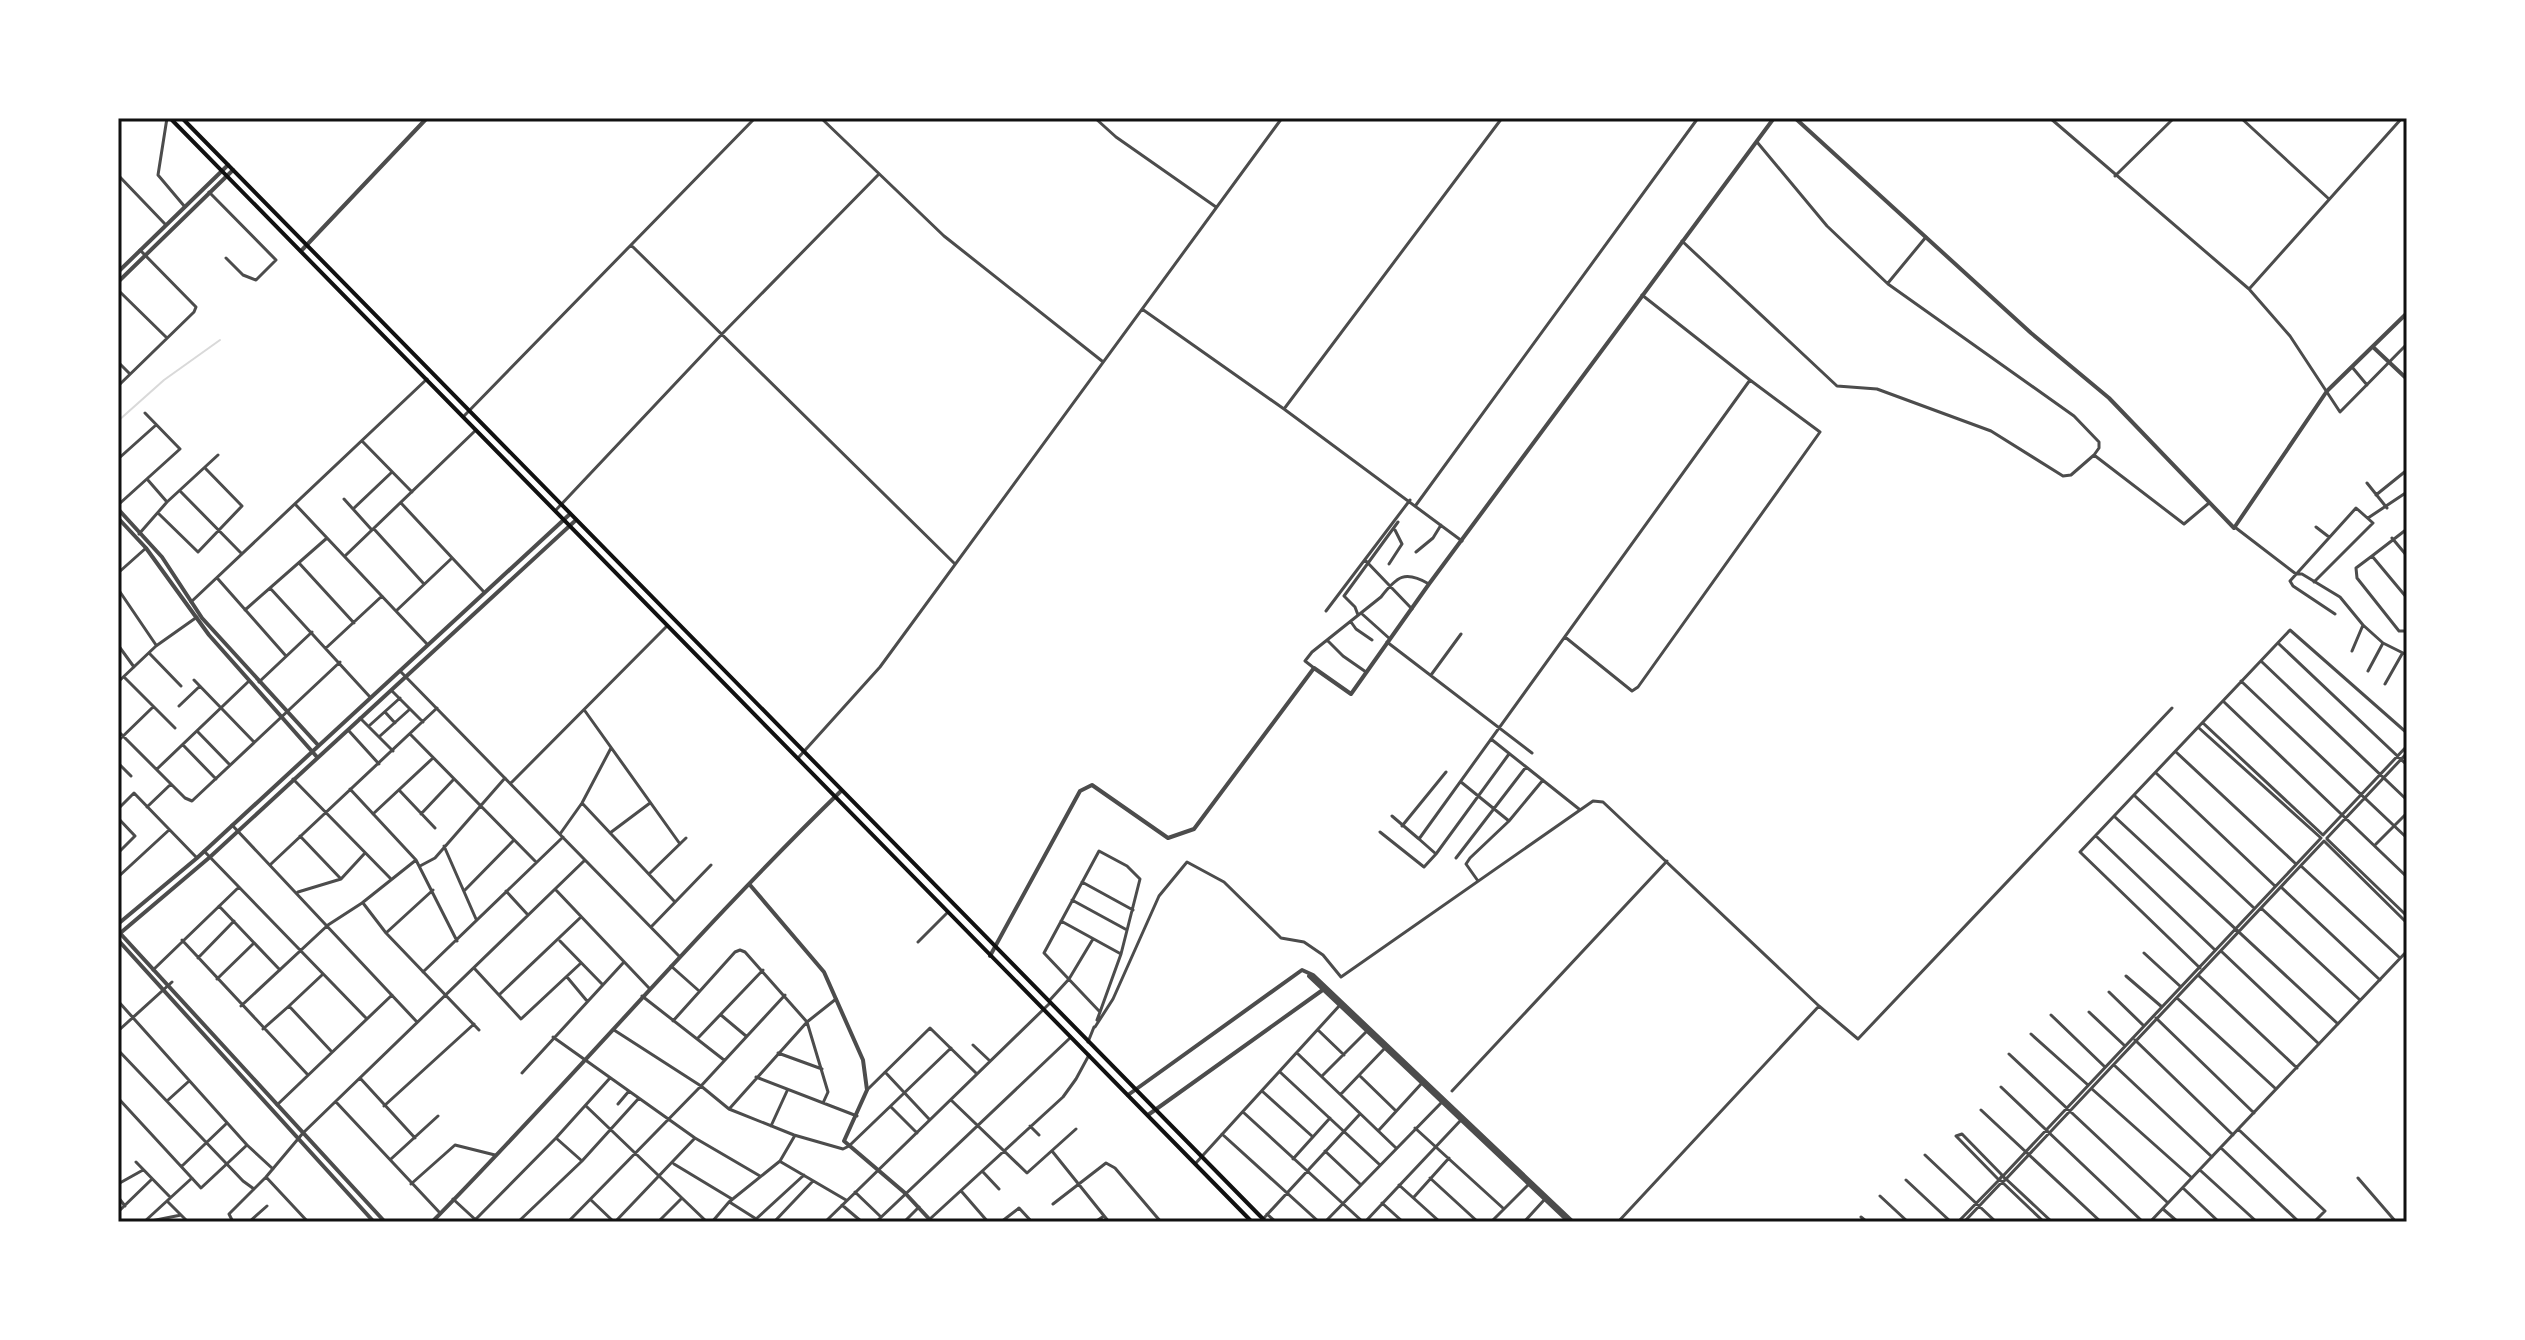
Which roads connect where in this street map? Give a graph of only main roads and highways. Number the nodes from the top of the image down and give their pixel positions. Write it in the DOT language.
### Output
graph roads {
  1 [pos="169,118"];
  2 [pos="182,118"];
  3 [pos="669,615"];
  4 [pos="665,623"];
  5 [pos="1266,1218"];
  6 [pos="1252,1222"];
  1 -- 4 [label="main road"];
  2 -- 3 [label="main road"];
  3 -- 4 [label="main road"];
  3 -- 5 [label="main road"];
  4 -- 6 [label="main road"];
}
